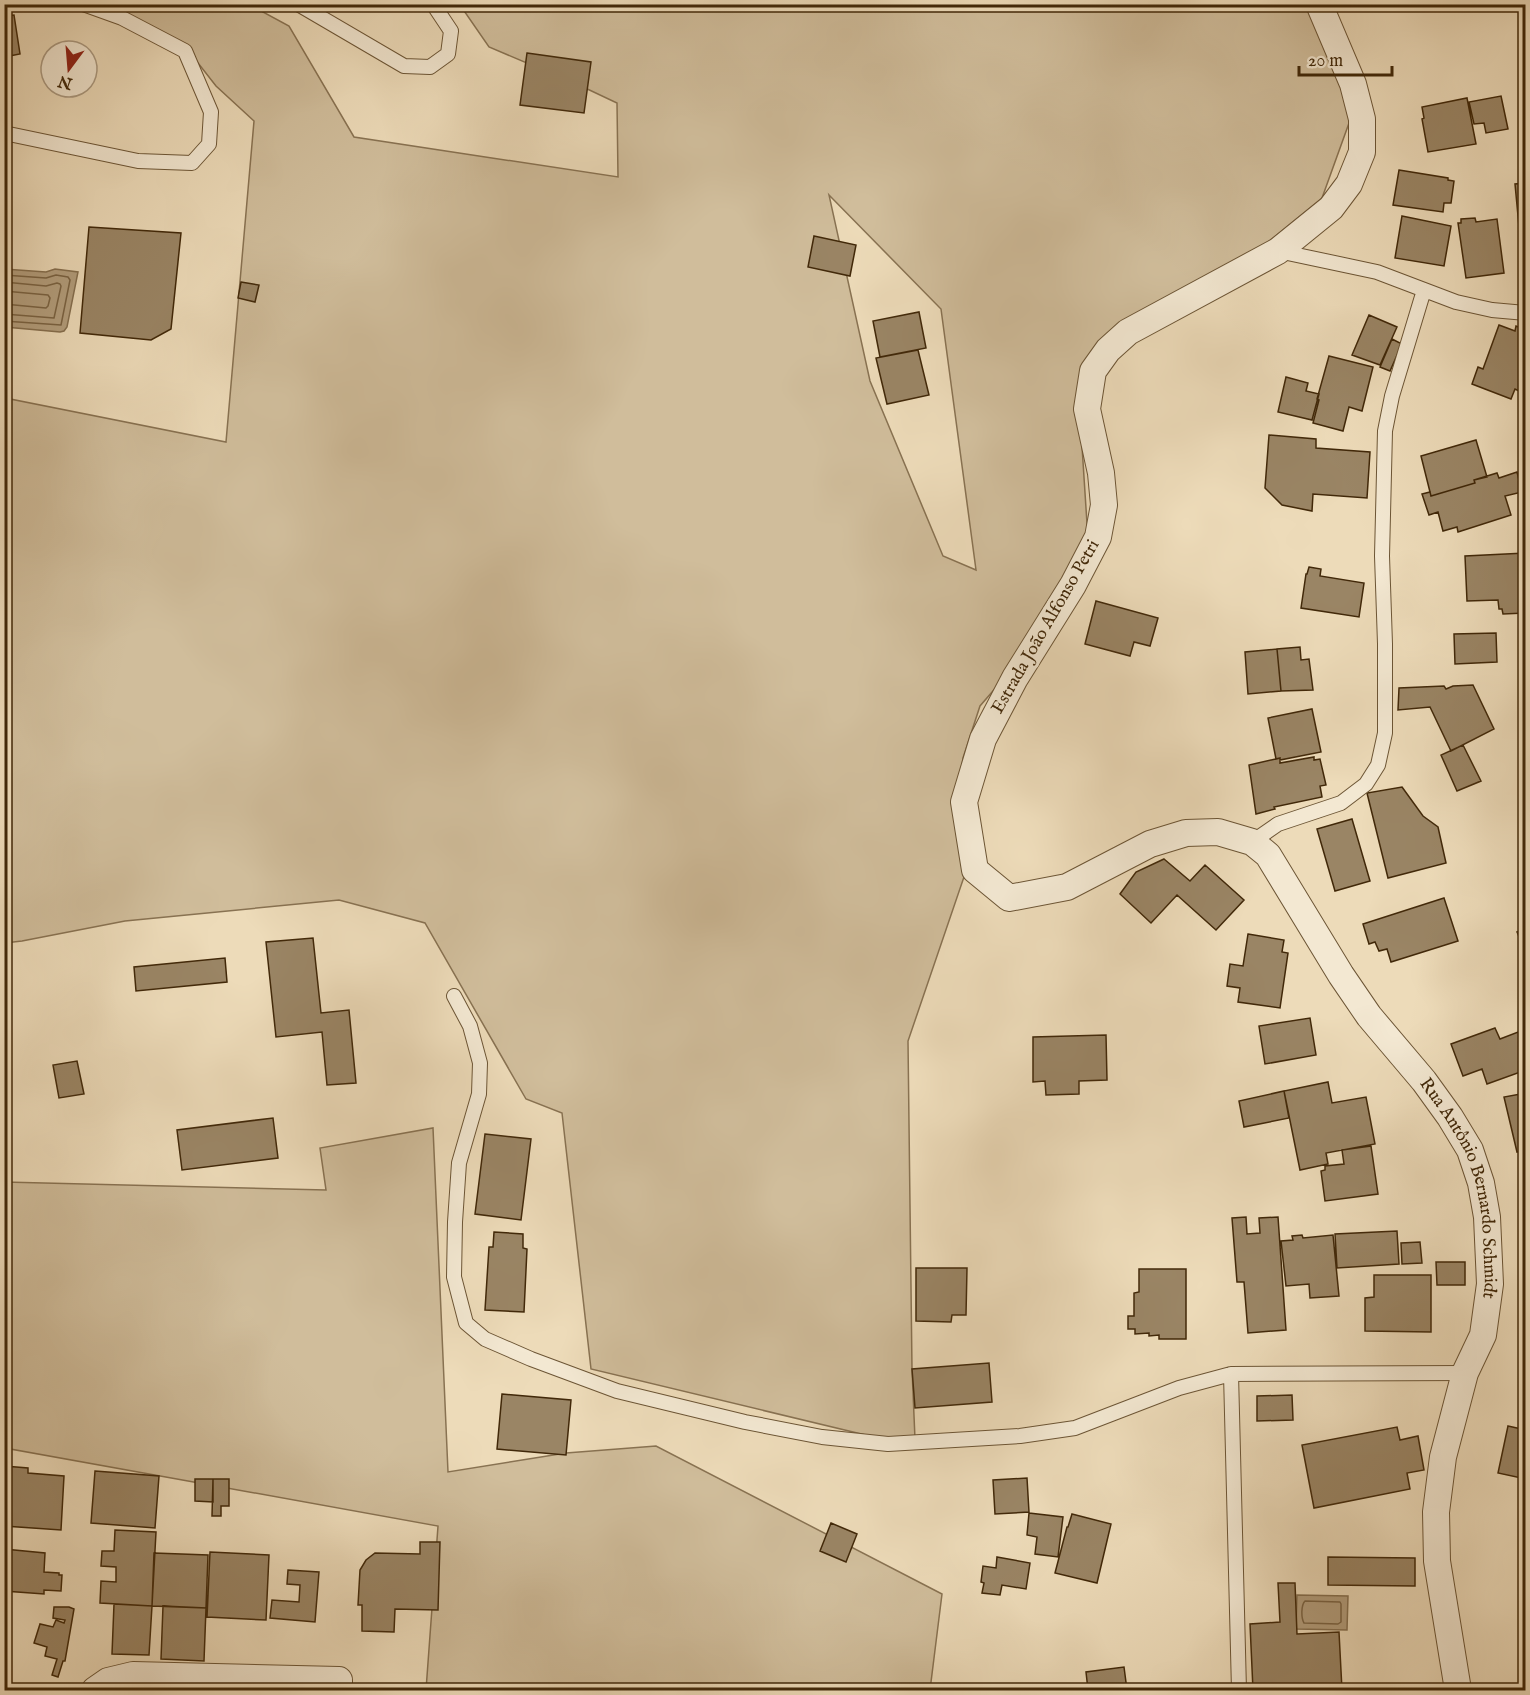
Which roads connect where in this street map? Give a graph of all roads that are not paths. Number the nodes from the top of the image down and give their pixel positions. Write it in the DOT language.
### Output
graph roads {
  1 [pos="83,4"];
  2 [pos="298,4"];
  3 [pos="433,4"];
  4 [pos="1319,4"];
  5 [pos="4,133"];
  6 [pos="1278,251"];
  7 [pos="1424,290"];
  8 [pos="1526,313"];
  9 [pos="1252,842"];
  10 [pos="1150,844"];
  11 [pos="453,996"];
  12 [pos="1465,1373"];
  13 [pos="1231,1374"];
  14 [pos="95,1690"];
  15 [pos="339,1690"];
  16 [pos="1239,1690"];
  17 [pos="1458,1690"];
  1 -- 5 [label="lane"];
  2 -- 3 [label="lane"];
  4 -- 6 [label="street, Estrada João Alfonso Petri"];
  6 -- 7 [label="lane"];
  6 -- 10 [label="street, Estrada João Alfonso Petri"];
  7 -- 8 [label="lane"];
  7 -- 9 [label="lane"];
  9 -- 10 [label="street, Rua Antônio Bernardo Schmidt"];
  9 -- 12 [label="street, Rua Antônio Bernardo Schmidt"];
  11 -- 13 [label="lane"];
  12 -- 13 [label="lane"];
  12 -- 17 [label="street, Rua Antônio Bernardo Schmidt"];
  13 -- 16 [label="lane"];
  14 -- 15 [label="street"];
}
